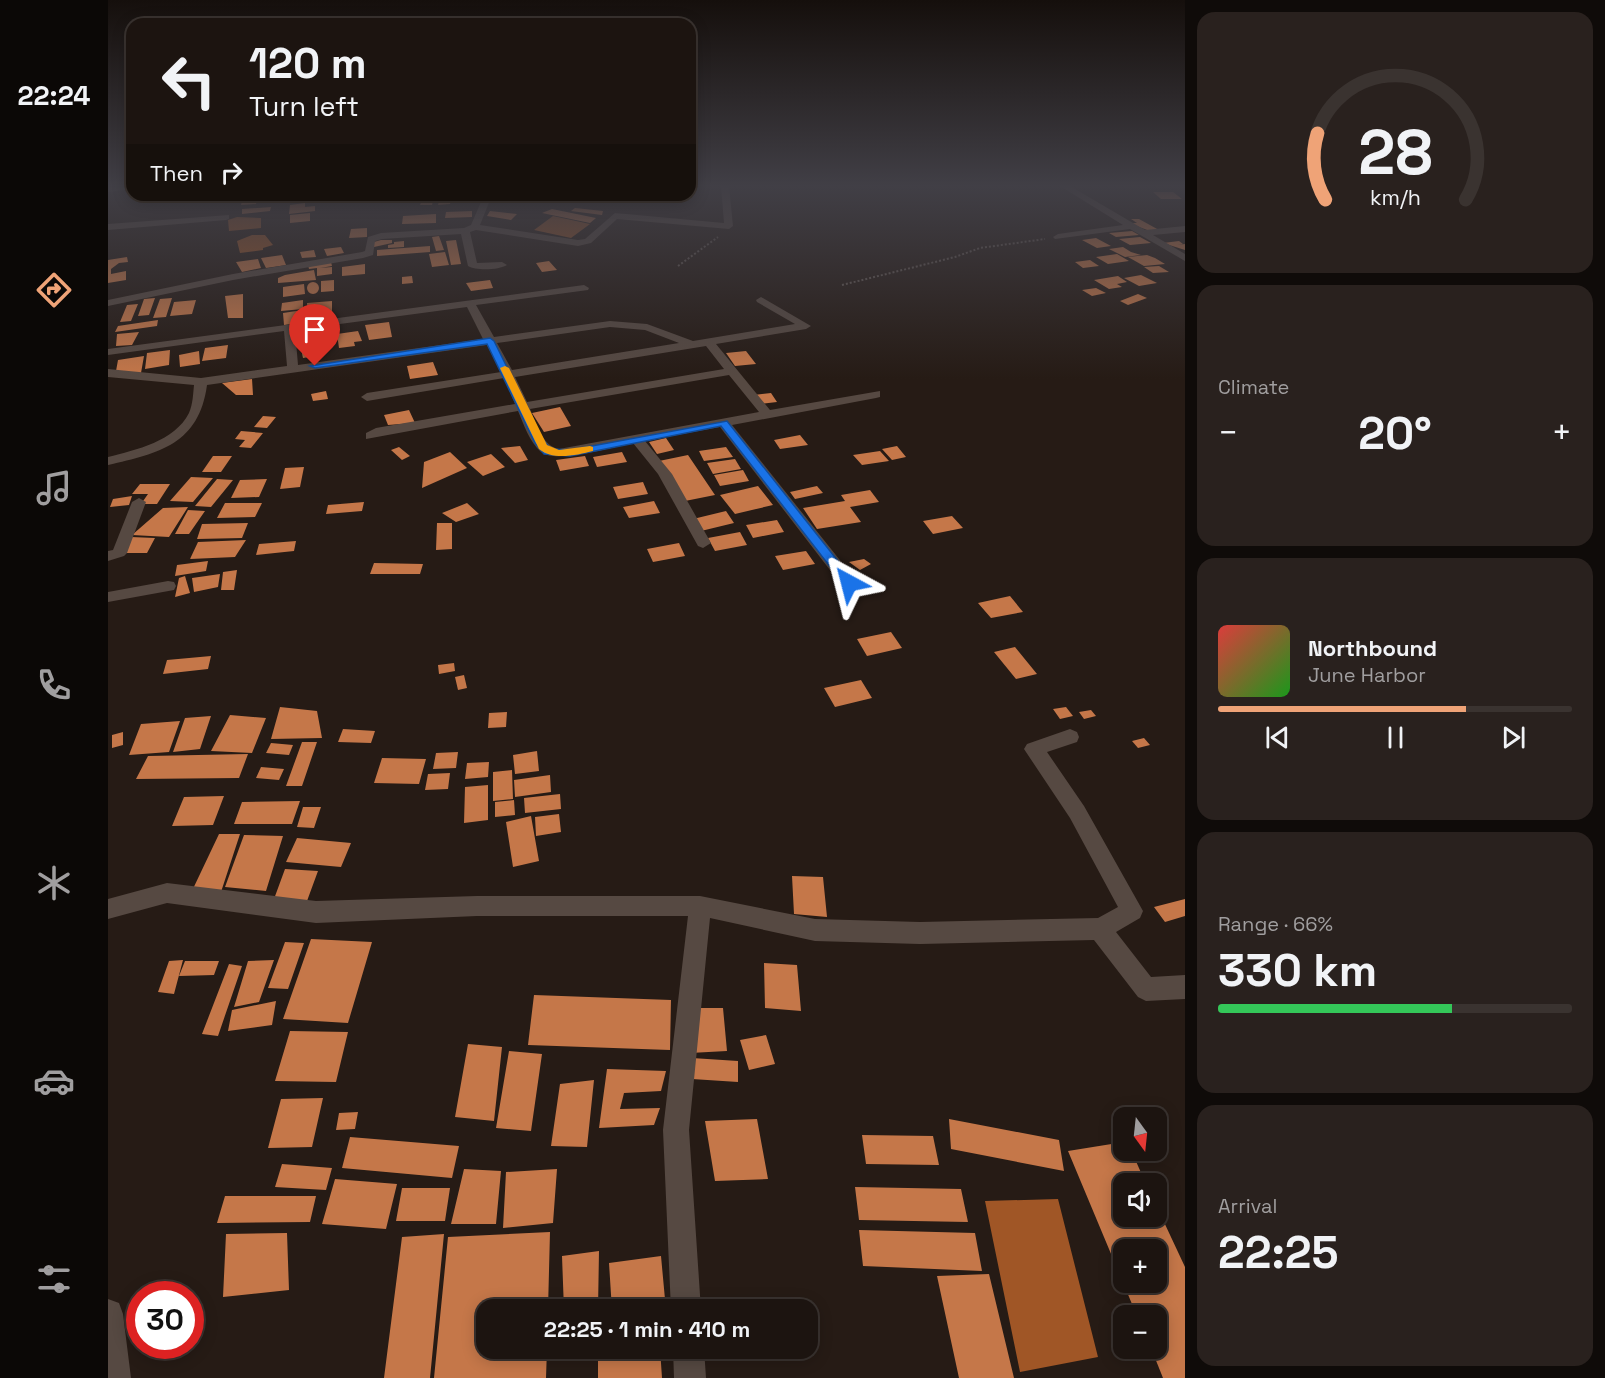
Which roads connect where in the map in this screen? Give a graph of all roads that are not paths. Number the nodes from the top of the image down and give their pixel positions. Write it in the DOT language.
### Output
graph roads {
  1 [pos="370,250"];
  2 [pos="469,250"];
  3 [pos="1172,250"];
  4 [pos="1185,258"];
  5 [pos="502,265"];
  6 [pos="584,288"];
  7 [pos="761,300"];
  8 [pos="108,303"];
  9 [pos="470,303"];
  10 [pos="289,327"];
  11 [pos="490,341"];
  12 [pos="709,342"];
  13 [pos="693,345"];
  14 [pos="108,352"];
  15 [pos="293,369"];
  16 [pos="731,371"];
  17 [pos="108,373"];
  18 [pos="508,374"];
  19 [pos="201,382"];
  20 [pos="876,394"];
  21 [pos="367,397"];
  22 [pos="522,407"];
  23 [pos="767,414"];
  24 [pos="724,423"];
  25 [pos="371,436"];
  26 [pos="636,439"];
  27 [pos="108,462"];
  28 [pos="139,502"];
  29 [pos="703,543"];
  30 [pos="108,556"];
  31 [pos="849,583"];
  32 [pos="168,586"];
  33 [pos="108,597"];
  34 [pos="1070,737"];
  35 [pos="700,906"];
  36 [pos="108,909"];
  37 [pos="1100,929"];
  38 [pos="1185,987"];
  39 [pos="685,1299"];
  40 [pos="108,1314"];
  41 [pos="689,1359"];
  42 [pos="115,1378"];
  43 [pos="690,1378"];
  1 -- 8 [label="street"];
  2 -- 5 [label="street"];
  3 -- 4 [label="street"];
  6 -- 9 [label="street"];
  7 -- 12 [label="street"];
  9 -- 10 [label="street"];
  9 -- 11 [label="street"];
  10 -- 14 [label="street"];
  10 -- 15 [label="street"];
  11 -- 13 [label="street"];
  11 -- 15 [label="street"];
  11 -- 18 [label="street"];
  12 -- 13 [label="street"];
  12 -- 16 [label="street"];
  13 -- 18 [label="street"];
  15 -- 19 [label="street"];
  16 -- 22 [label="street"];
  16 -- 23 [label="street"];
  17 -- 19 [label="street"];
  18 -- 21 [label="street"];
  18 -- 22 [label="street"];
  19 -- 27 [label="street"];
  20 -- 23 [label="street"];
  22 -- 25 [label="street"];
  22 -- 26 [label="street"];
  23 -- 24 [label="street"];
  24 -- 26 [label="street"];
  24 -- 31 [label="street"];
  26 -- 29 [label="street"];
  28 -- 30 [label="street"];
  32 -- 33 [label="street"];
  34 -- 37 [label="street"];
  35 -- 36 [label="street"];
  35 -- 37 [label="street"];
  35 -- 39 [label="street"];
  37 -- 38 [label="street"];
  40 -- 42 [label="street"];
  41 -- 43 [label="street"];
}
